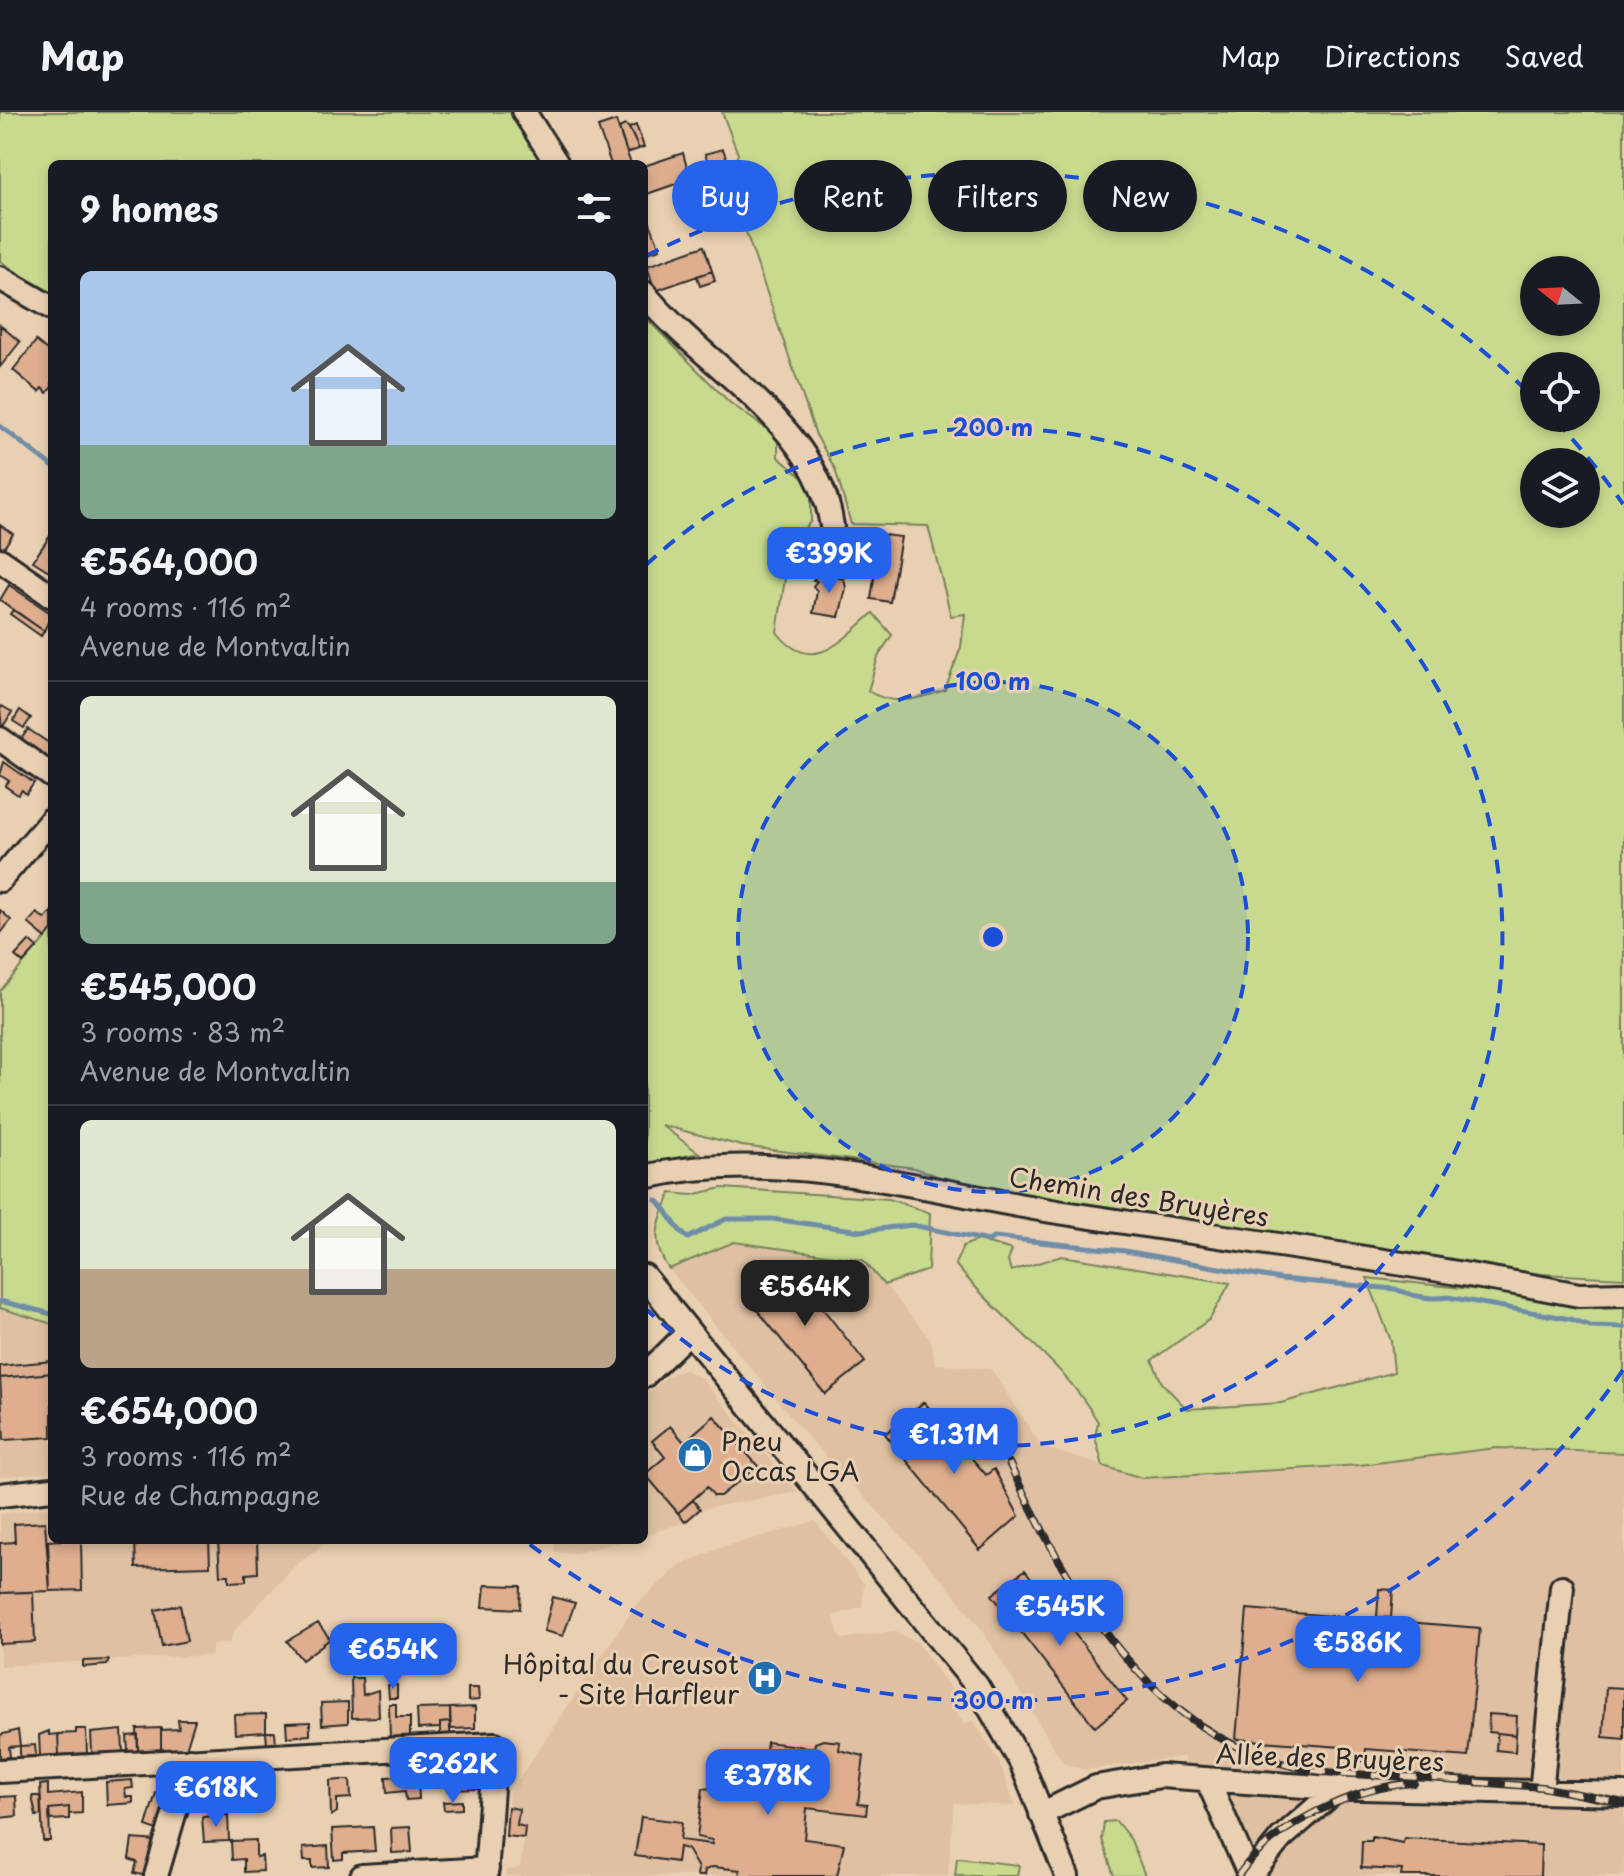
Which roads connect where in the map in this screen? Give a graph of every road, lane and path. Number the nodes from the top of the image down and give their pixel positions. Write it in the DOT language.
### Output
graph roads {
  1 [pos="524,112"];
  2 [pos="554,160"];
  3 [pos="0,278"];
  4 [pos="648,297"];
  5 [pos="48,306"];
  6 [pos="832,526"];
  7 [pos="0,560"];
  8 [pos="48,593"];
  9 [pos="0,739"];
  10 [pos="48,773"];
  11 [pos="48,824"];
  12 [pos="0,880"];
  13 [pos="648,1176"];
  14 [pos="648,1281"];
  15 [pos="1624,1294"];
  16 [pos="689,1332"];
  17 [pos="648,1372"];
  18 [pos="48,1489"];
  19 [pos="0,1495"];
  20 [pos="1562,1587"];
  21 [pos="190,1760"];
  22 [pos="0,1771"];
  23 [pos="1207,1779"];
  24 [pos="1340,1787"];
  25 [pos="1541,1792"];
  26 [pos="1624,1794"];
  27 [pos="1041,1814"];
  28 [pos="486,1873"];
  29 [pos="156,1876"];
  30 [pos="362,1876"];
  31 [pos="1067,1876"];
  32 [pos="1250,1876"];
  1 -- 2 [label="street"];
  3 -- 5 [label="street"];
  4 -- 6 [label="street"];
  7 -- 8 [label="street"];
  9 -- 10 [label="street"];
  11 -- 12 [label="street"];
  13 -- 15 [label="street, Chemin des Bruyères"];
  14 -- 16 [label="street"];
  16 -- 17 [label="street"];
  16 -- 27 [label="street"];
  18 -- 19 [label="street"];
  20 -- 25 [label="street"];
  21 -- 22 [label="street"];
  21 -- 28 [label="street"];
  21 -- 29 [label="street"];
  23 -- 24 [label="street, Allée des Bruyères"];
  23 -- 27 [label="street, Allée des Bruyères"];
  23 -- 32 [label="street"];
  24 -- 25 [label="street, Allée des Bruyères"];
  24 -- 32 [label="street"];
  25 -- 26 [label="street, Allée des Bruyères"];
  27 -- 31 [label="street"];
  28 -- 30 [label="street"];
}
